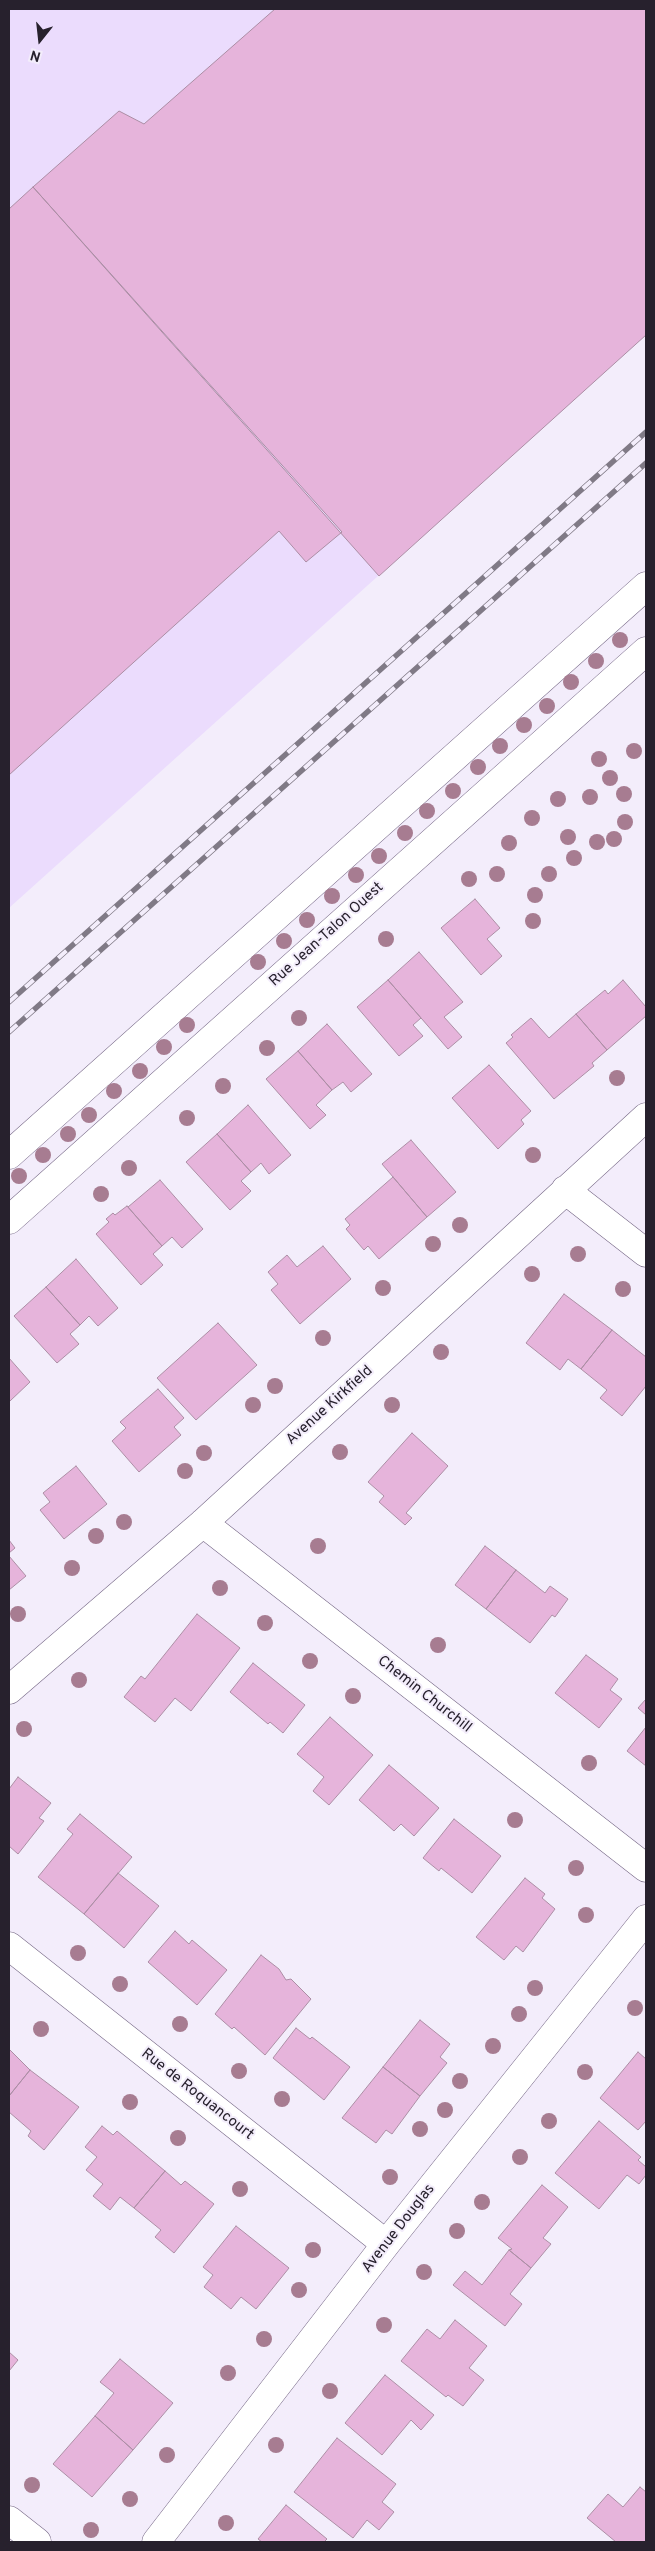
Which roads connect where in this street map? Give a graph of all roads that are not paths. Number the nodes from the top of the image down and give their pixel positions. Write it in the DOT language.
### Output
graph roads {
  1 [pos="646,586"];
  2 [pos="646,651"];
  3 [pos="646,1117"];
  4 [pos="9,1155"];
  5 [pos="565,1190"];
  6 [pos="9,1220"];
  7 [pos="646,1254"];
  8 [pos="203,1522"];
  9 [pos="9,1690"];
  10 [pos="646,1868"];
  11 [pos="646,1919"];
  12 [pos="9,1946"];
  13 [pos="386,2244"];
  14 [pos="9,2520"];
  15 [pos="37,2542"];
  16 [pos="156,2542"];
  1 -- 4 [label="street"];
  2 -- 6 [label="street, Rue Jean-Talon Ouest"];
  3 -- 5 [label="street, Avenue Kirkfield"];
  5 -- 7 [label="street"];
  5 -- 8 [label="street, Avenue Kirkfield"];
  8 -- 9 [label="street, Avenue Kirkfield"];
  8 -- 10 [label="street, Chemin Churchill"];
  11 -- 13 [label="street, Avenue Douglas"];
  12 -- 13 [label="street, Rue de Roquancourt"];
  13 -- 16 [label="street, Avenue Douglas"];
  14 -- 15 [label="street"];
}
